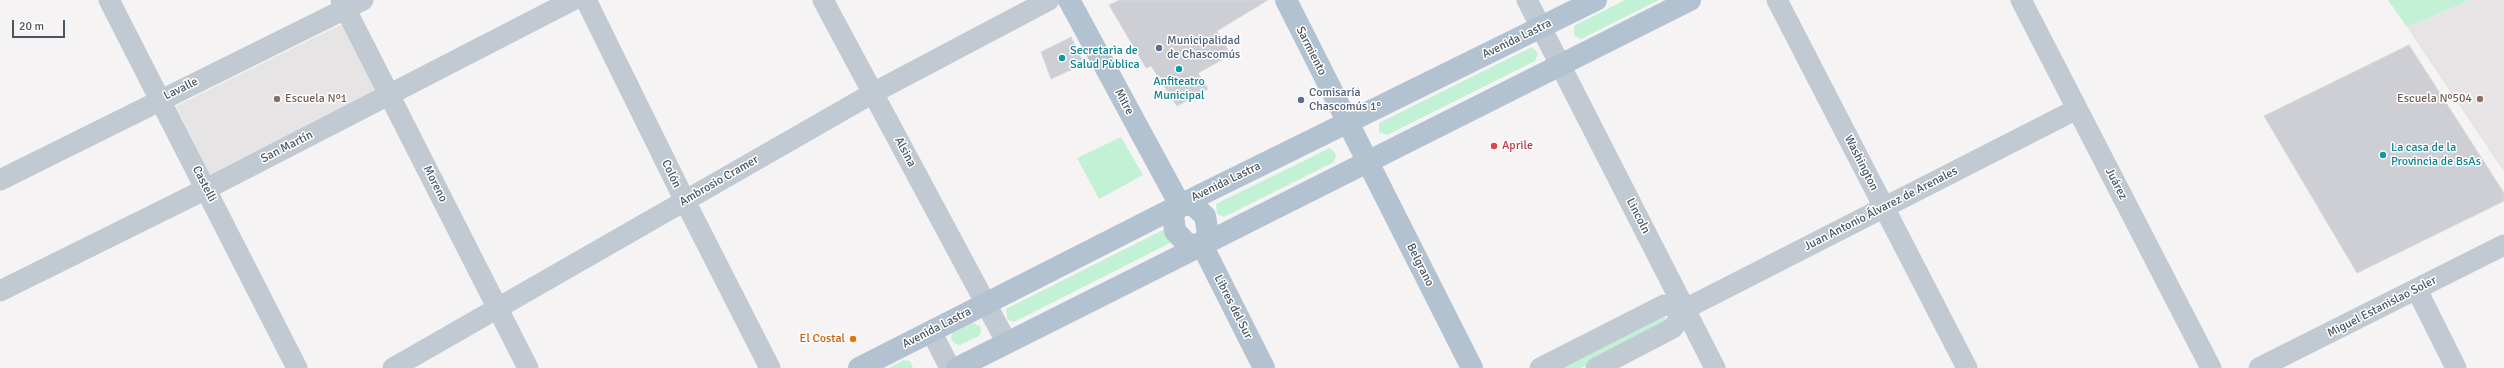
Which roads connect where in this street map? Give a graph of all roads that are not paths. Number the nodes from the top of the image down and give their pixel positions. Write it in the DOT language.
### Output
graph roads {
  1 [pos="109,0"];
  2 [pos="573,0"];
  3 [pos="586,0"];
  4 [pos="823,0"];
  5 [pos="1049,0"];
  6 [pos="1069,0"];
  7 [pos="1286,0"];
  8 [pos="1527,0"];
  9 [pos="1596,0"];
  10 [pos="1690,0"];
  11 [pos="1777,0"];
  12 [pos="2021,0"];
  13 [pos="350,3"];
  14 [pos="1541,27"];
  15 [pos="1561,65"];
  16 [pos="873,93"];
  17 [pos="389,94"];
  18 [pos="160,99"];
  19 [pos="2077,109"];
  20 [pos="1348,122"];
  21 [pos="1368,162"];
  22 [pos="0,180"];
  23 [pos="206,189"];
  24 [pos="685,201"];
  25 [pos="1180,205"];
  26 [pos="1884,207"];
  27 [pos="1202,245"];
  28 [pos="2504,245"];
  29 [pos="2417,290"];
  30 [pos="0,291"];
  31 [pos="986,303"];
  32 [pos="497,308"];
  33 [pos="1685,309"];
  34 [pos="931,331"];
  35 [pos="1007,343"];
  36 [pos="297,368"];
  37 [pos="393,368"];
  38 [pos="528,368"];
  39 [pos="770,368"];
  40 [pos="859,368"];
  41 [pos="950,368"];
  42 [pos="957,368"];
  43 [pos="1264,368"];
  44 [pos="1472,368"];
  45 [pos="1540,368"];
  46 [pos="1596,368"];
  47 [pos="1715,368"];
  48 [pos="1967,368"];
  49 [pos="2211,368"];
  50 [pos="2259,368"];
  51 [pos="2456,368"];
  1 -- 18 [label="street, Castelli"];
  2 -- 17 [label="street, San Martín"];
  3 -- 24 [label="street, Colón"];
  4 -- 16 [label="street, Alsina"];
  5 -- 16 [label="street, Ambrosio Cramer"];
  6 -- 25 [label="main road, Mitre"];
  7 -- 20 [label="main road, Sarmiento"];
  8 -- 14 [label="street, Lincoln"];
  9 -- 14 [label="main road, Avenida Lastra"];
  10 -- 15 [label="main road"];
  11 -- 26 [label="street, Washington"];
  12 -- 19 [label="street, Juárez"];
  13 -- 17 [label="street, Moreno"];
  13 -- 18 [label="street, Lavalle"];
  14 -- 15 [label="street, Lincoln"];
  14 -- 20 [label="main road, Avenida Lastra"];
  15 -- 21 [label="main road"];
  15 -- 33 [label="street, Lincoln"];
  16 -- 24 [label="street, Ambrosio Cramer"];
  16 -- 31 [label="street, Alsina"];
  17 -- 23 [label="street, San Martín"];
  17 -- 32 [label="street, Moreno"];
  18 -- 22 [label="street, Lavalle"];
  18 -- 23 [label="street, Castelli"];
  19 -- 26 [label="street, Juan Antonio Álvarez de Arenales"];
  19 -- 49 [label="street, Juárez"];
  20 -- 21 [label="main road, Sarmiento"];
  20 -- 25 [label="main road, Avenida Lastra"];
  21 -- 27 [label="main road"];
  21 -- 44 [label="main road, Belgrano"];
  23 -- 30 [label="street, San Martín"];
  23 -- 36 [label="street, Castelli"];
  24 -- 32 [label="street, Ambrosio Cramer"];
  24 -- 39 [label="street, Colón"];
  25 -- 27 [label="main road"];
  25 -- 31 [label="main road, Avenida Lastra"];
  26 -- 33 [label="street, Juan Antonio Álvarez de Arenales"];
  26 -- 48 [label="street, Washington"];
  27 -- 35 [label="main road"];
  27 -- 43 [label="main road, Libres del Sur"];
  28 -- 29 [label="street, Miguel Estanislao Soler"];
  29 -- 50 [label="street, Miguel Estanislao Soler"];
  29 -- 51 [label="street"];
  31 -- 34 [label="main road, Avenida Lastra"];
  31 -- 35 [label="street, Alsina"];
  32 -- 37 [label="street, Ambrosio Cramer"];
  32 -- 38 [label="street, Moreno"];
  33 -- 45 [label="street"];
  33 -- 46 [label="street"];
  33 -- 47 [label="street, Lincoln"];
  34 -- 40 [label="main road, Avenida Lastra"];
  34 -- 41 [label="street"];
  35 -- 42 [label="main road"];
}
